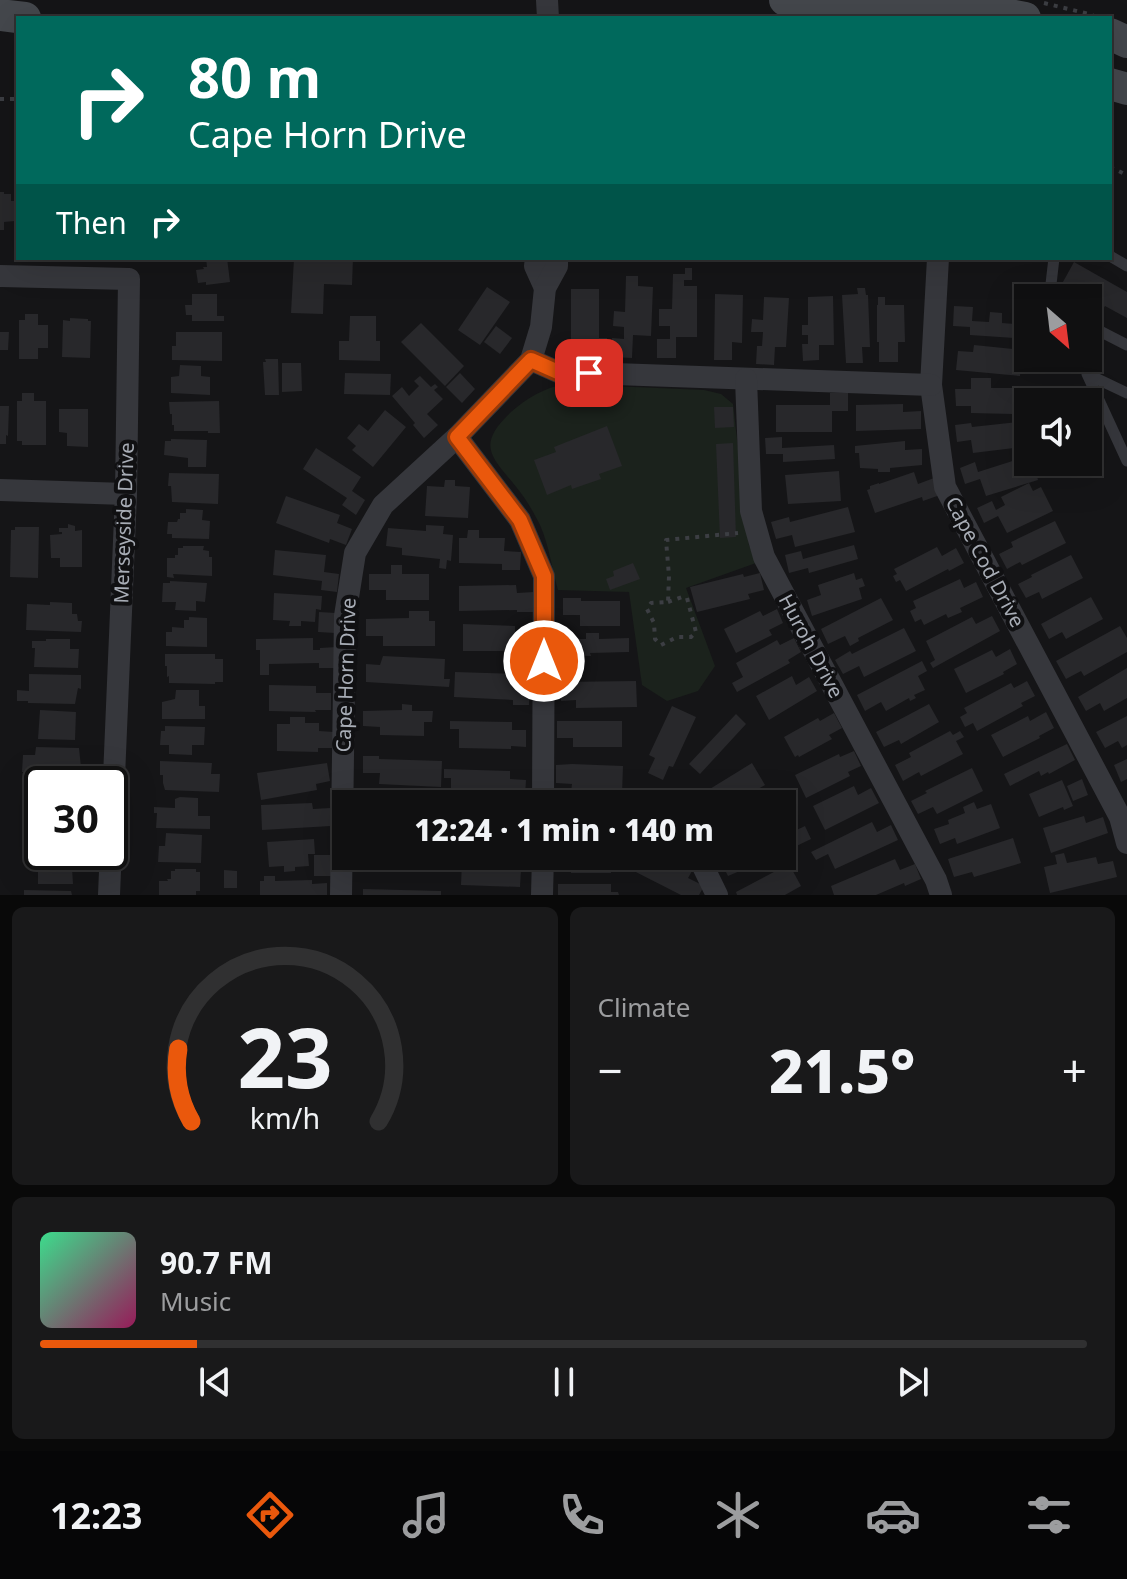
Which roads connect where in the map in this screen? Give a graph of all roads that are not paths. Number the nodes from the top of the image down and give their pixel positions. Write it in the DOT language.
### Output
graph roads {
  1 [pos="785,0"];
  2 [pos="1034,11"];
  3 [pos="938,260"];
  4 [pos="1054,260"];
  5 [pos="546,262"];
  6 [pos="0,276"];
  7 [pos="1051,284"];
  8 [pos="1102,332"];
  9 [pos="1127,345"];
  10 [pos="531,360"];
  11 [pos="746,379"];
  12 [pos="931,385"];
  13 [pos="1127,393"];
  14 [pos="457,437"];
  15 [pos="1127,461"];
  16 [pos="0,490"];
  17 [pos="126,494"];
  18 [pos="543,790"];
  19 [pos="1127,843"];
  20 [pos="543,870"];
  21 [pos="705,870"];
  22 [pos="109,895"];
  23 [pos="341,895"];
  24 [pos="542,895"];
  25 [pos="717,895"];
  26 [pos="941,895"];
  1 -- 2 [label="main road"];
  3 -- 12 [label="street, Cape Cod Drive"];
  4 -- 7 [label="lane"];
  5 -- 10 [label="street, Cape Horn Drive"];
  6 -- 17 [label="street, Merseyside Drive"];
  8 -- 9 [label="lane"];
  10 -- 11 [label="street"];
  10 -- 14 [label="street, Cape Horn Drive"];
  11 -- 12 [label="street"];
  11 -- 26 [label="street, Huroh Drive"];
  12 -- 19 [label="street, Cape Cod Drive"];
  13 -- 15 [label="lane"];
  14 -- 18 [label="street"];
  14 -- 23 [label="street, Cape Horn Drive"];
  16 -- 17 [label="street"];
  17 -- 22 [label="street, Merseyside Drive"];
  20 -- 24 [label="street"];
  21 -- 25 [label="street"];
}
